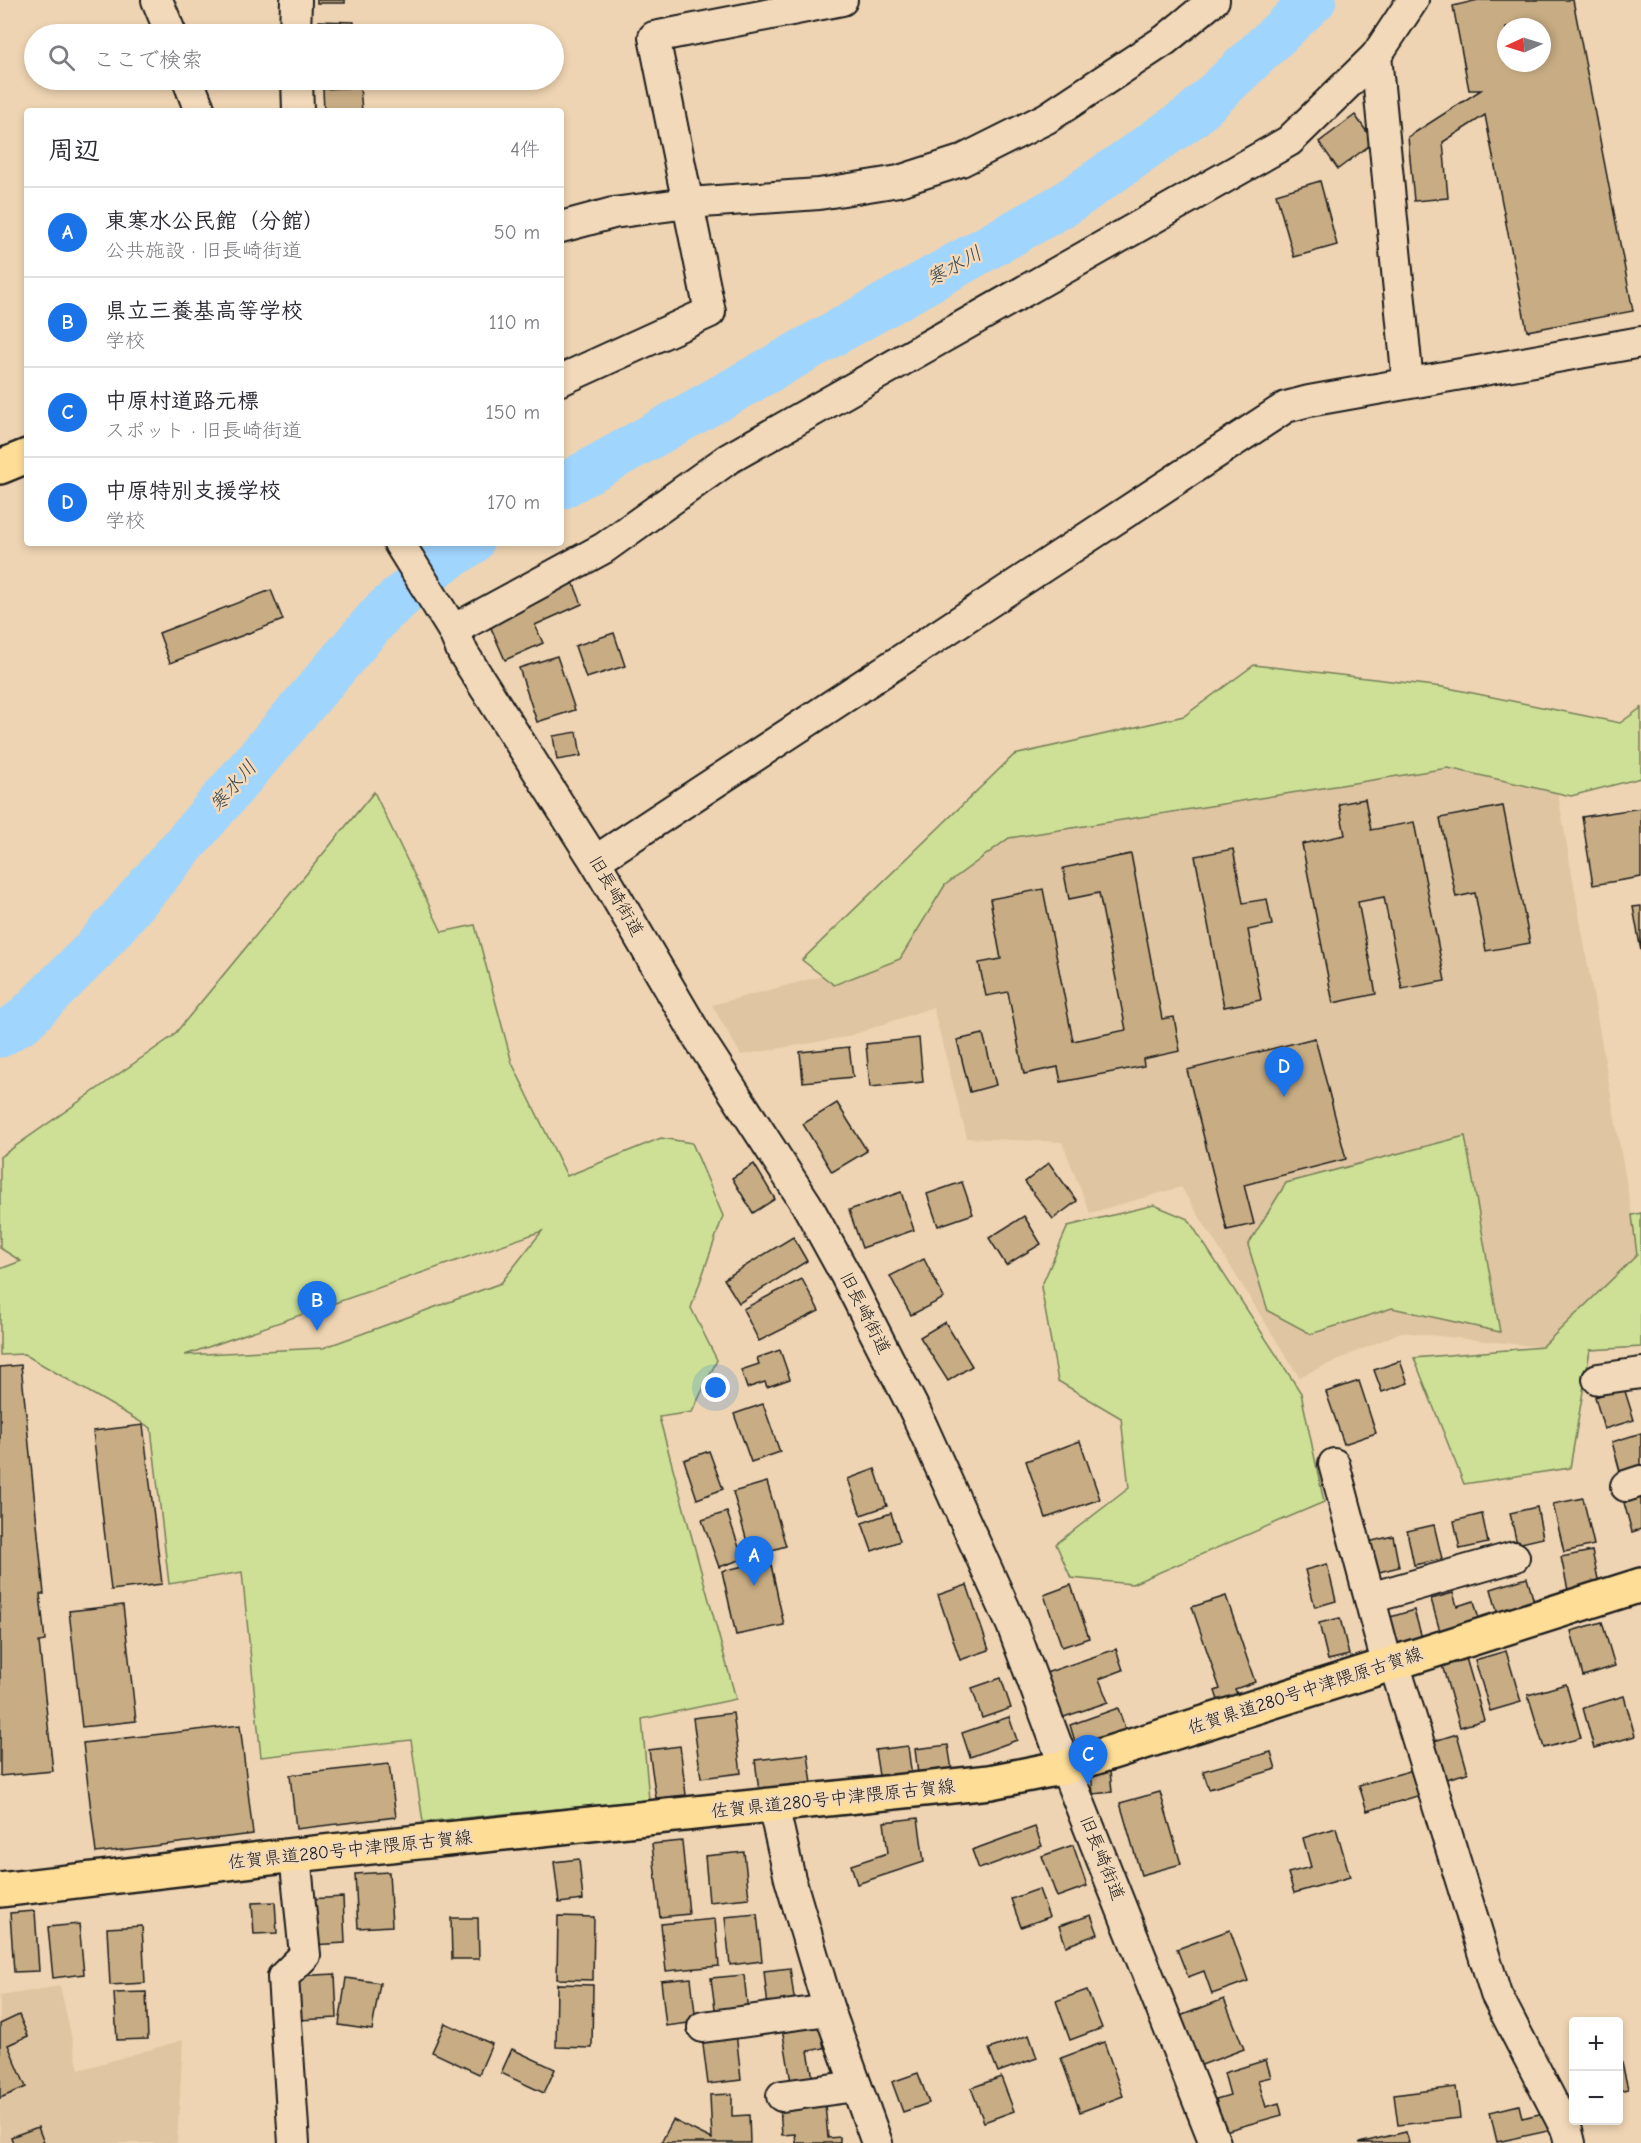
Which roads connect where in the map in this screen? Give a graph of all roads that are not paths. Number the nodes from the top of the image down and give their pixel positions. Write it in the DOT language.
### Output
graph roads {
  1 [pos="157,0"];
  2 [pos="296,0"];
  3 [pos="842,0"];
  4 [pos="1214,0"];
  5 [pos="1413,0"];
  6 [pos="167,24"];
  7 [pos="295,24"];
  8 [pos="1376,56"];
  9 [pos="192,90"];
  10 [pos="297,90"];
  11 [pos="199,108"];
  12 [pos="298,108"];
  13 [pos="688,203"];
  14 [pos="564,226"];
  15 [pos="1641,342"];
  16 [pos="564,379"];
  17 [pos="1408,383"];
  18 [pos="24,457"];
  19 [pos="0,467"];
  20 [pos="401,546"];
  21 [pos="453,630"];
  22 [pos="595,861"];
  23 [pos="1641,1373"];
  24 [pos="1598,1379"];
  25 [pos="1334,1464"];
  26 [pos="1514,1557"];
  27 [pos="1641,1585"];
  28 [pos="1370,1598"];
  29 [pos="1394,1663"];
  30 [pos="1065,1767"];
  31 [pos="774,1805"];
  32 [pos="295,1855"];
  33 [pos="0,1890"];
  34 [pos="829,2010"];
  35 [pos="703,2027"];
  36 [pos="856,2086"];
  37 [pos="782,2096"];
  38 [pos="294,2143"];
  39 [pos="877,2143"];
  40 [pos="1215,2143"];
  41 [pos="1570,2143"];
  1 -- 6 [label="street"];
  2 -- 7 [label="street"];
  3 -- 13 [label="street"];
  4 -- 13 [label="street"];
  5 -- 8 [label="street"];
  8 -- 17 [label="street"];
  8 -- 21 [label="street"];
  9 -- 11 [label="street"];
  10 -- 12 [label="street"];
  13 -- 14 [label="street"];
  13 -- 16 [label="street"];
  15 -- 17 [label="street"];
  17 -- 22 [label="street"];
  18 -- 19 [label="main road"];
  20 -- 21 [label="street, 旧長崎街道"];
  21 -- 22 [label="street, 旧長崎街道"];
  22 -- 30 [label="street, 旧長崎街道"];
  23 -- 24 [label="street"];
  25 -- 28 [label="street"];
  26 -- 28 [label="street"];
  27 -- 29 [label="main road, 佐賀県道280号中津隈原古賀線"];
  28 -- 29 [label="street"];
  29 -- 30 [label="main road, 佐賀県道280号中津隈原古賀線"];
  29 -- 41 [label="street"];
  30 -- 31 [label="main road, 佐賀県道280号中津隈原古賀線"];
  30 -- 40 [label="street, 旧長崎街道"];
  31 -- 32 [label="main road, 佐賀県道280号中津隈原古賀線"];
  31 -- 34 [label="street"];
  32 -- 33 [label="main road, 佐賀県道280号中津隈原古賀線"];
  32 -- 38 [label="street"];
  34 -- 35 [label="street"];
  34 -- 36 [label="street"];
  36 -- 37 [label="street"];
  36 -- 39 [label="street"];
}
